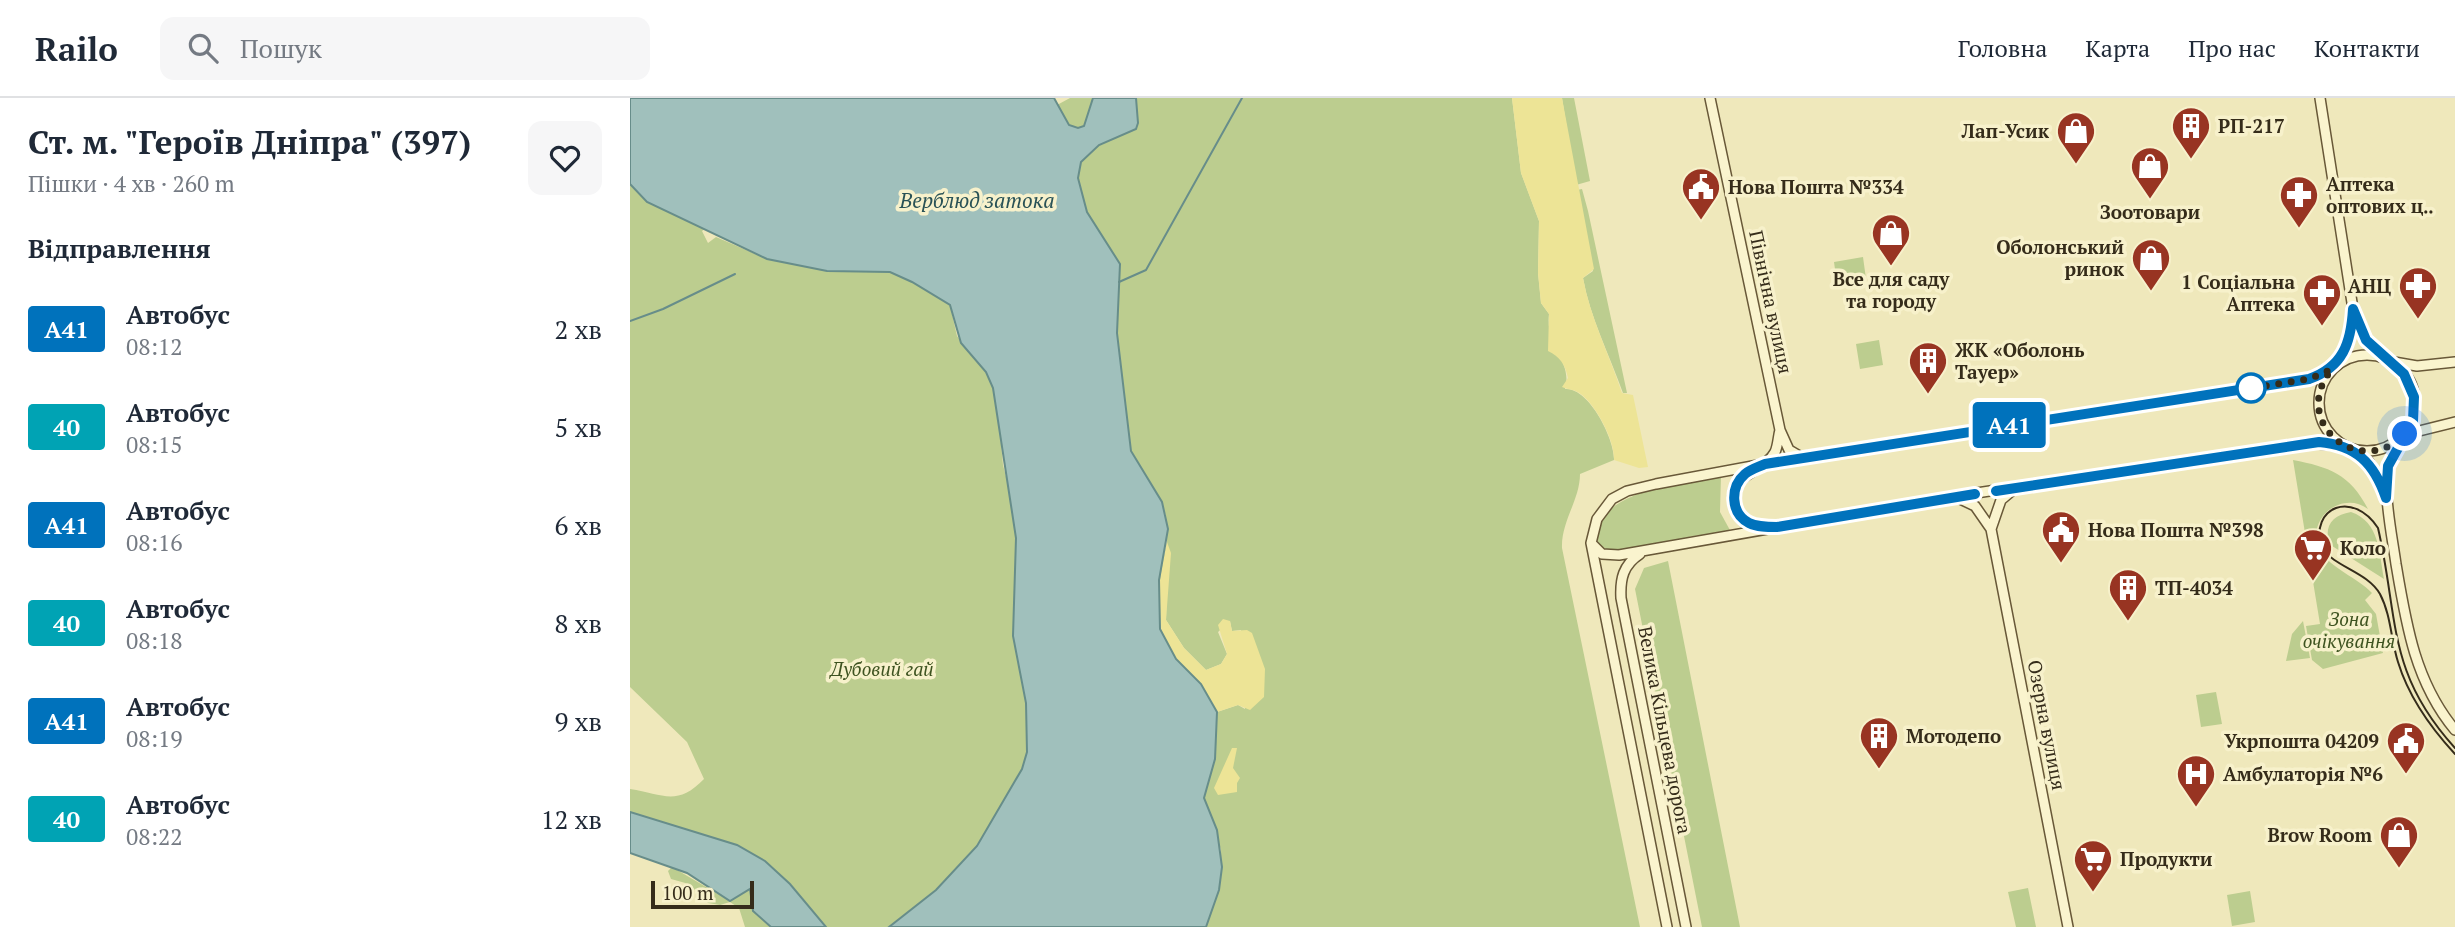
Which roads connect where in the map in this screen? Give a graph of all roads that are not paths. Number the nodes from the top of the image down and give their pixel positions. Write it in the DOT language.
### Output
graph roads {
  1 [pos="1710,98"];
  2 [pos="2320,98"];
  3 [pos="2353,309"];
  4 [pos="2388,360"];
  5 [pos="2455,362"];
  6 [pos="2335,366"];
  7 [pos="2455,422"];
  8 [pos="1780,430"];
  9 [pos="2403,437"];
  10 [pos="2346,447"];
  11 [pos="1801,457"];
  12 [pos="1765,464"];
  13 [pos="2018,488"];
  14 [pos="1954,497"];
  15 [pos="2386,498"];
  16 [pos="1777,527"];
  17 [pos="1991,529"];
  18 [pos="1591,543"];
  19 [pos="1647,551"];
  20 [pos="2455,730"];
  21 [pos="1667,927"];
  22 [pos="1686,927"];
  23 [pos="2068,927"];
  1 -- 8 [label="main road, Північна вулиця"];
  2 -- 3 [label="main road"];
  3 -- 4 [label="main road"];
  3 -- 6 [label="main road"];
  4 -- 5 [label="main road"];
  4 -- 6 [label="main road"];
  4 -- 9 [label="main road"];
  6 -- 10 [label="main road"];
  6 -- 11 [label="main road"];
  7 -- 9 [label="main road"];
  8 -- 11 [label="main road, Північна вулиця"];
  8 -- 12 [label="main road"];
  9 -- 10 [label="main road"];
  9 -- 15 [label="main road"];
  10 -- 13 [label="main road"];
  10 -- 15 [label="main road"];
  11 -- 12 [label="main road"];
  12 -- 16 [label="main road"];
  12 -- 18 [label="main road"];
  13 -- 14 [label="main road"];
  13 -- 17 [label="main road"];
  14 -- 16 [label="main road"];
  14 -- 17 [label="main road"];
  15 -- 20 [label="main road"];
  16 -- 19 [label="main road"];
  17 -- 23 [label="main road, Озерна вулиця"];
  18 -- 19 [label="main road"];
  18 -- 21 [label="main road, Велика Кільцева дорога"];
  19 -- 22 [label="main road, Велика Кільцева дорога"];
}
